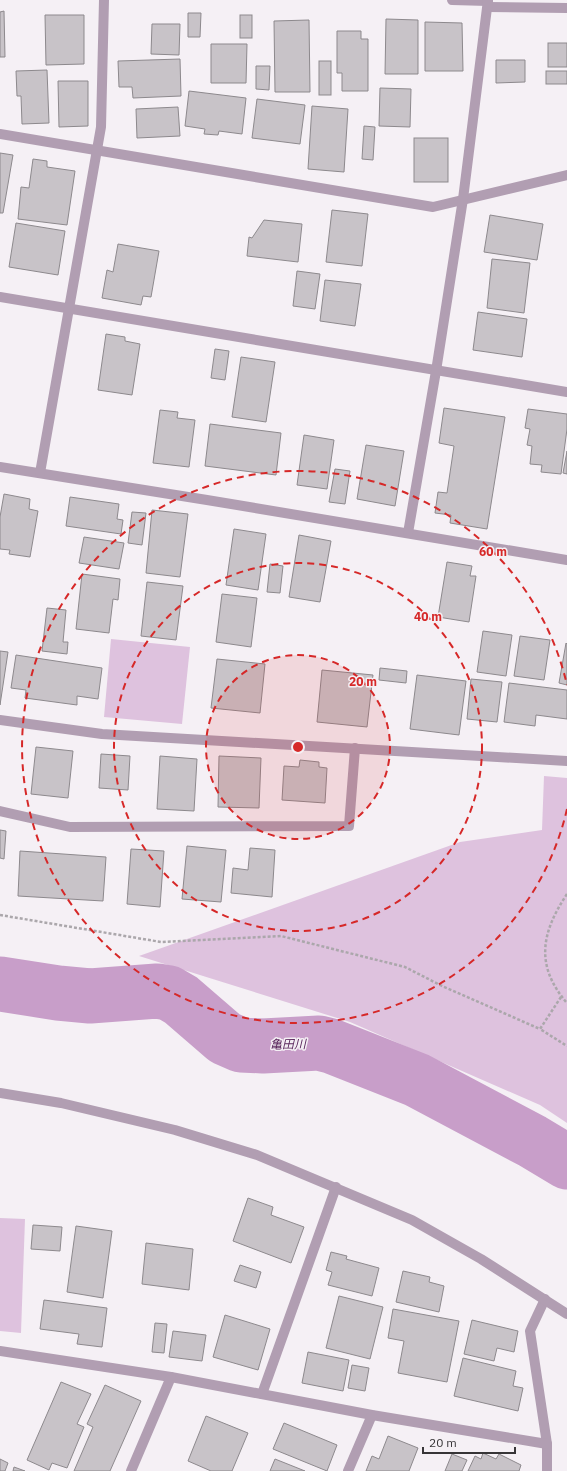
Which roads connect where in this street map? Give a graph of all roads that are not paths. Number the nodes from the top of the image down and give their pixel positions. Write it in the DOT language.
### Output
graph roads {
  1 [pos="104,0"];
  2 [pos="452,0"];
  3 [pos="488,3"];
  4 [pos="567,8"];
  5 [pos="0,134"];
  6 [pos="97,151"];
  7 [pos="567,175"];
  8 [pos="463,199"];
  9 [pos="0,297"];
  10 [pos="69,309"];
  11 [pos="436,371"];
  12 [pos="567,392"];
  13 [pos="0,466"];
  14 [pos="40,473"];
  15 [pos="408,533"];
  16 [pos="567,560"];
  17 [pos="0,720"];
  18 [pos="355,748"];
  19 [pos="567,761"];
  20 [pos="0,811"];
  21 [pos="0,1093"];
  22 [pos="336,1187"];
  23 [pos="545,1299"];
  24 [pos="567,1314"];
  25 [pos="0,1351"];
  26 [pos="171,1376"];
  27 [pos="262,1394"];
  28 [pos="372,1414"];
  29 [pos="547,1444"];
  30 [pos="131,1471"];
  31 [pos="348,1471"];
  32 [pos="547,1471"];
  1 -- 6 [label="street"];
  2 -- 3 [label="street"];
  3 -- 4 [label="street"];
  3 -- 8 [label="street"];
  5 -- 6 [label="street"];
  6 -- 8 [label="street"];
  6 -- 10 [label="street"];
  7 -- 8 [label="street"];
  8 -- 11 [label="street"];
  9 -- 10 [label="street"];
  10 -- 11 [label="street"];
  10 -- 14 [label="street"];
  11 -- 12 [label="street"];
  11 -- 15 [label="street"];
  13 -- 14 [label="street"];
  14 -- 15 [label="street"];
  15 -- 16 [label="street"];
  17 -- 18 [label="street"];
  18 -- 19 [label="street"];
  18 -- 20 [label="street"];
  21 -- 22 [label="street"];
  22 -- 23 [label="street"];
  22 -- 27 [label="street"];
  23 -- 24 [label="street"];
  23 -- 29 [label="street"];
  25 -- 26 [label="street"];
  26 -- 27 [label="street"];
  26 -- 30 [label="street"];
  27 -- 28 [label="street"];
  28 -- 29 [label="street"];
  28 -- 31 [label="street"];
  29 -- 32 [label="street"];
}
